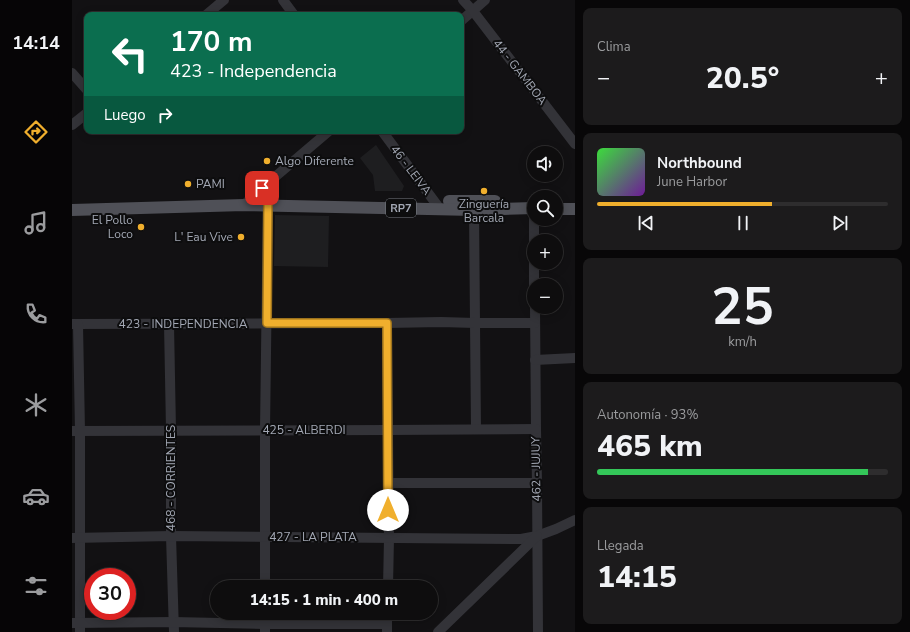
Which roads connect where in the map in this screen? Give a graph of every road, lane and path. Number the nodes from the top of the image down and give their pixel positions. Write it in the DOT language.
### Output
graph roads {
  1 [pos="224,0"];
  2 [pos="283,0"];
  3 [pos="464,0"];
  4 [pos="485,0"];
  5 [pos="473,11"];
  6 [pos="210,12"];
  7 [pos="292,12"];
  8 [pos="464,18"];
  9 [pos="72,73"];
  10 [pos="84,87"];
  11 [pos="84,115"];
  12 [pos="72,125"];
  13 [pos="326,134"];
  14 [pos="384,134"];
  15 [pos="575,144"];
  16 [pos="266,197"];
  17 [pos="72,202"];
  18 [pos="248,202"];
  19 [pos="527,202"];
  20 [pos="563,202"];
  21 [pos="575,202"];
  22 [pos="437,205"];
  23 [pos="527,208"];
  24 [pos="563,209"];
  25 [pos="575,209"];
  26 [pos="72,210"];
  27 [pos="474,210"];
  28 [pos="535,314"];
  29 [pos="267,323"];
  30 [pos="387,323"];
  31 [pos="475,323"];
  32 [pos="535,323"];
  33 [pos="75,324"];
  34 [pos="170,324"];
  35 [pos="575,358"];
  36 [pos="535,360"];
  37 [pos="476,429"];
  38 [pos="536,429"];
  39 [pos="171,430"];
  40 [pos="264,430"];
  41 [pos="388,430"];
  42 [pos="76,431"];
  43 [pos="388,483"];
  44 [pos="537,483"];
  45 [pos="575,520"];
  46 [pos="171,536"];
  47 [pos="537,536"];
  48 [pos="265,537"];
  49 [pos="76,538"];
  50 [pos="389,538"];
  51 [pos="265,580"];
  52 [pos="388,580"];
  53 [pos="77,626"];
  54 [pos="174,627"];
  55 [pos="265,628"];
  56 [pos="387,628"];
  57 [pos="438,632"];
  58 [pos="538,632"];
  1 -- 6 [label="street"];
  2 -- 7 [label="street"];
  3 -- 5 [label="street, 44 - GAMBOA"];
  4 -- 5 [label="street"];
  5 -- 8 [label="street"];
  5 -- 15 [label="street, 44 - GAMBOA"];
  9 -- 10 [label="street"];
  11 -- 12 [label="street"];
  13 -- 16 [label="street"];
  14 -- 22 [label="street, 46 - LEIVA"];
  16 -- 18 [label="main road, RP7"];
  16 -- 22 [label="main road, RP7"];
  16 -- 29 [label="street"];
  17 -- 18 [label="main road, RP7"];
  18 -- 26 [label="main road, RP7"];
  19 -- 22 [label="main road, RP7"];
  20 -- 21 [label="main road"];
  22 -- 27 [label="main road, RP7"];
  23 -- 27 [label="main road, RP7"];
  24 -- 25 [label="main road"];
  27 -- 31 [label="street"];
  28 -- 32 [label="street, 462 - JUJUY"];
  29 -- 30 [label="street, 423 - INDEPENDENCIA"];
  29 -- 34 [label="street, 423 - INDEPENDENCIA"];
  29 -- 40 [label="street"];
  30 -- 31 [label="street, 423 - INDEPENDENCIA"];
  30 -- 41 [label="street"];
  31 -- 32 [label="street, 423 - INDEPENDENCIA"];
  31 -- 37 [label="street"];
  32 -- 36 [label="street, 462 - JUJUY"];
  33 -- 34 [label="street, 423 - INDEPENDENCIA"];
  33 -- 42 [label="street"];
  34 -- 39 [label="street, 468 - CORRIENTES"];
  35 -- 36 [label="street"];
  36 -- 38 [label="street, 462 - JUJUY"];
  37 -- 38 [label="street, 425 - ALBERDI"];
  37 -- 41 [label="street, 425 - ALBERDI"];
  38 -- 44 [label="street, 462 - JUJUY"];
  39 -- 40 [label="street, 425 - ALBERDI"];
  39 -- 42 [label="street, 425 - ALBERDI"];
  39 -- 46 [label="street, 468 - CORRIENTES"];
  40 -- 41 [label="street, 425 - ALBERDI"];
  40 -- 48 [label="street"];
  41 -- 43 [label="street"];
  42 -- 49 [label="street"];
  43 -- 44 [label="street"];
  43 -- 50 [label="street"];
  44 -- 47 [label="street, 462 - JUJUY"];
  45 -- 47 [label="street, 427 - LA PLATA"];
  46 -- 48 [label="street, 427 - LA PLATA"];
  46 -- 49 [label="street, 427 - LA PLATA"];
  46 -- 54 [label="street, 468 - CORRIENTES"];
  47 -- 50 [label="street, 427 - LA PLATA"];
  47 -- 57 [label="street"];
  47 -- 58 [label="street, 462 - JUJUY"];
  48 -- 50 [label="street, 427 - LA PLATA"];
  48 -- 51 [label="street"];
  49 -- 53 [label="street"];
  50 -- 52 [label="street"];
  53 -- 54 [label="street"];
  54 -- 55 [label="street"];
  55 -- 56 [label="street"];
}
